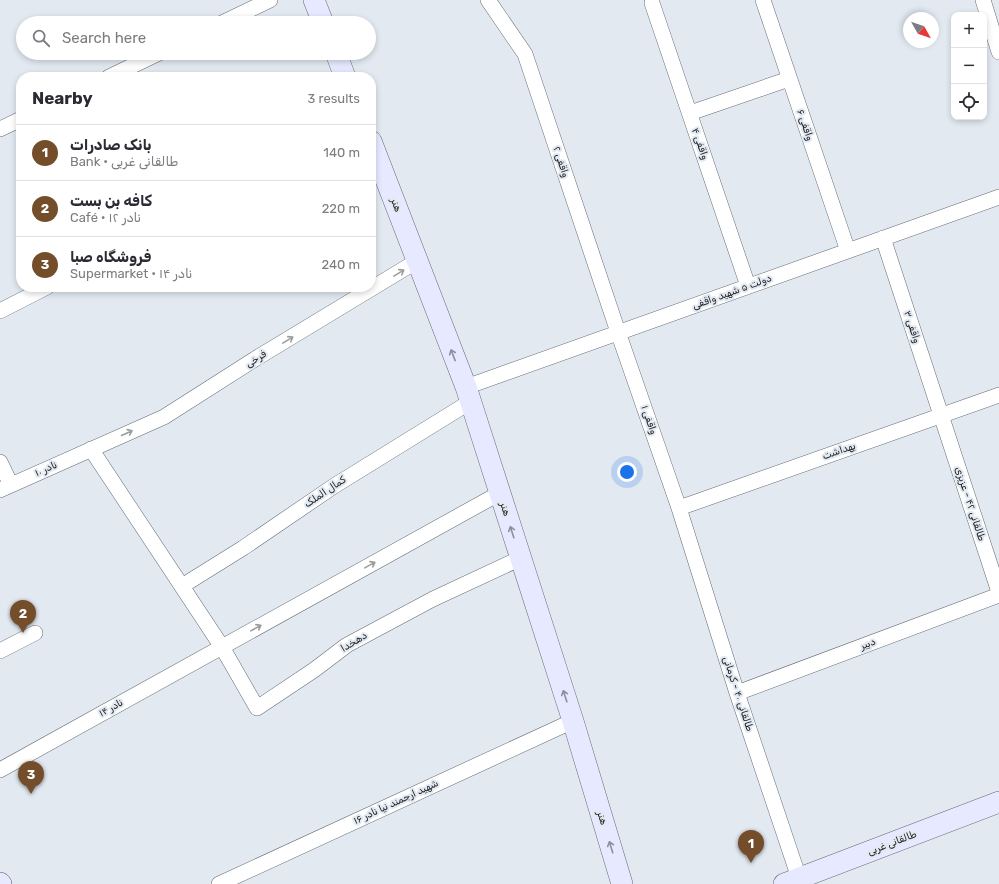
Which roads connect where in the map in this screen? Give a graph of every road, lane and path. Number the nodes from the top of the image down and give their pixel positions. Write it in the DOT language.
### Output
graph roads {
  1 [pos="270,0"];
  2 [pos="314,0"];
  3 [pos="488,0"];
  4 [pos="763,0"];
  5 [pos="652,3"];
  6 [pos="989,6"];
  7 [pos="237,16"];
  8 [pos="320,16"];
  9 [pos="999,52"];
  10 [pos="144,60"];
  11 [pos="339,60"];
  12 [pos="119,72"];
  13 [pos="343,72"];
  14 [pos="789,79"];
  15 [pos="690,113"];
  16 [pos="16,121"];
  17 [pos="0,129"];
  18 [pos="376,154"];
  19 [pos="999,196"];
  20 [pos="883,238"];
  21 [pos="848,250"];
  22 [pos="417,262"];
  23 [pos="748,286"];
  24 [pos="376,287"];
  25 [pos="37,292"];
  26 [pos="367,292"];
  27 [pos="0,311"];
  28 [pos="618,332"];
  29 [pos="468,394"];
  30 [pos="999,395"];
  31 [pos="941,415"];
  32 [pos="92,449"];
  33 [pos="0,462"];
  34 [pos="5,488"];
  35 [pos="500,493"];
  36 [pos="679,508"];
  37 [pos="521,558"];
  38 [pos="182,586"];
  39 [pos="999,592"];
  40 [pos="999,595"];
  41 [pos="35,633"];
  42 [pos="222,647"];
  43 [pos="0,650"];
  44 [pos="737,693"];
  45 [pos="573,721"];
  46 [pos="0,770"];
  47 [pos="999,802"];
  48 [pos="795,882"];
  49 [pos="219,884"];
  50 [pos="622,884"];
  1 -- 7 [label="street"];
  2 -- 8 [label="main road"];
  3 -- 28 [label="street, واقفی ۲"];
  4 -- 14 [label="street, واقفی ۶"];
  5 -- 15 [label="street, واقفی ۴"];
  6 -- 9 [label="street"];
  10 -- 12 [label="street"];
  11 -- 13 [label="main road"];
  14 -- 15 [label="street"];
  14 -- 21 [label="street, واقفی ۶"];
  15 -- 23 [label="street, واقفی ۴"];
  16 -- 17 [label="street"];
  18 -- 22 [label="main road, هنر"];
  19 -- 20 [label="street, دولت ۵ شهید واقفی"];
  20 -- 21 [label="street, دولت ۵ شهید واقفی"];
  20 -- 31 [label="street, واقفی ۳"];
  21 -- 23 [label="street, دولت ۵ شهید واقفی"];
  24 -- 22 [label="street, فرخی, one-way"];
  29 -- 22 [label="main road, هنر, one-way"];
  23 -- 28 [label="street, دولت ۵ شهید واقفی"];
  25 -- 27 [label="street"];
  32 -- 26 [label="street, فرخی, one-way"];
  28 -- 29 [label="street, دولت ۵ شهید واقفی"];
  28 -- 36 [label="street, واقفی ۱"];
  29 -- 35 [label="main road, هنر"];
  29 -- 38 [label="street, کمال الملک"];
  30 -- 31 [label="street, بهداشت"];
  31 -- 36 [label="street, بهداشت"];
  31 -- 39 [label="street, طالقانی ۴۲ - عزیزی"];
  32 -- 34 [label="street, نادر ۱۰"];
  32 -- 38 [label="street"];
  33 -- 34 [label="street"];
  37 -- 35 [label="main road, هنر, one-way"];
  42 -- 35 [label="street, نادر ۱۴, one-way"];
  36 -- 44 [label="street, طالقانی ۴۰ - کرمانی"];
  37 -- 42 [label="street, دهخدا"];
  45 -- 37 [label="main road, هنر, one-way"];
  38 -- 42 [label="street"];
  40 -- 44 [label="street, دبیر"];
  41 -- 43 [label="street"];
  42 -- 46 [label="street, نادر ۱۴"];
  44 -- 48 [label="street, طالقانی ۴۰ - کرمانی"];
  45 -- 49 [label="street, شهید ارجمند نیا نادر ۱۶"];
  50 -- 45 [label="main road, هنر, one-way"];
  47 -- 48 [label="main road, طالقانی غربی"];
}
